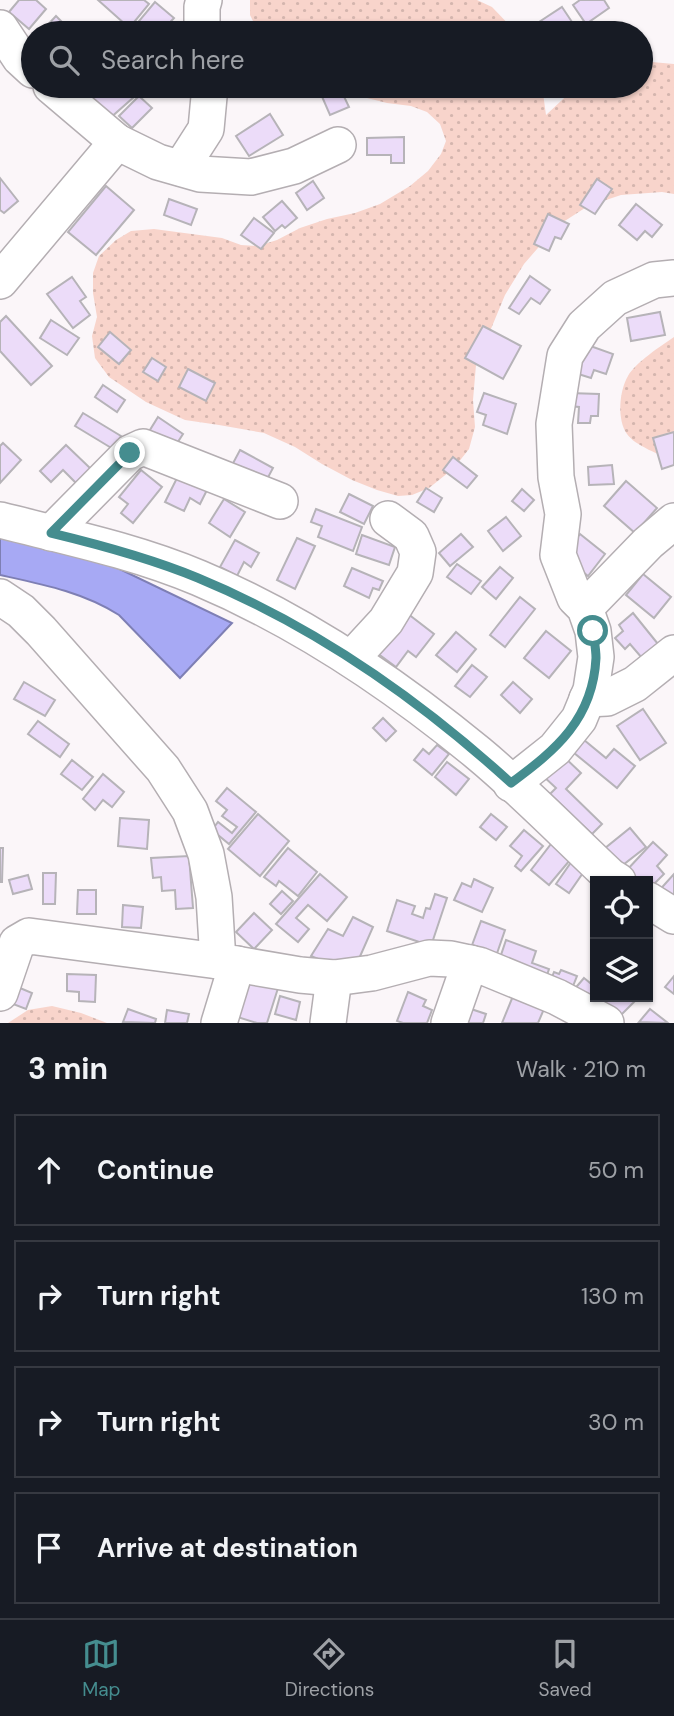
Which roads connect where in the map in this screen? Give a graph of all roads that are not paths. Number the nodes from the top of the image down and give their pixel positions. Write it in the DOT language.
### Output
graph roads {
  1 [pos="204,0"];
  2 [pos="202,21"];
  3 [pos="0,28"];
  4 [pos="18,67"];
  5 [pos="65,98"];
  6 [pos="210,98"];
  7 [pos="117,142"];
  8 [pos="338,145"];
  9 [pos="181,169"];
  10 [pos="674,278"];
  11 [pos="0,281"];
  12 [pos="280,501"];
  13 [pos="388,519"];
  14 [pos="0,520"];
  15 [pos="674,522"];
  16 [pos="51,533"];
  17 [pos="0,597"];
  18 [pos="585,608"];
  19 [pos="674,653"];
  20 [pos="351,659"];
  21 [pos="587,699"];
  22 [pos="511,783"];
  23 [pos="610,876"];
  24 [pos="653,903"];
  25 [pos="674,916"];
  26 [pos="228,962"];
  27 [pos="470,963"];
  28 [pos="334,978"];
  29 [pos="0,993"];
  30 [pos="219,1023"];
  31 [pos="328,1023"];
  32 [pos="449,1023"];
  33 [pos="606,1023"];
  1 -- 2 [label="lane"];
  3 -- 4 [label="lane"];
  5 -- 7 [label="lane"];
  6 -- 9 [label="lane"];
  7 -- 9 [label="lane"];
  7 -- 11 [label="lane"];
  8 -- 9 [label="lane"];
  10 -- 18 [label="lane"];
  12 -- 16 [label="lane"];
  13 -- 20 [label="lane"];
  14 -- 16 [label="lane"];
  15 -- 18 [label="lane"];
  16 -- 20 [label="lane"];
  17 -- 26 [label="lane"];
  18 -- 21 [label="lane"];
  19 -- 21 [label="lane"];
  20 -- 22 [label="lane"];
  21 -- 22 [label="lane"];
  22 -- 23 [label="lane"];
  24 -- 25 [label="lane"];
  26 -- 28 [label="lane"];
  26 -- 29 [label="lane"];
  26 -- 30 [label="lane"];
  27 -- 28 [label="lane"];
  27 -- 32 [label="lane"];
  27 -- 33 [label="lane"];
  28 -- 31 [label="lane"];
}
